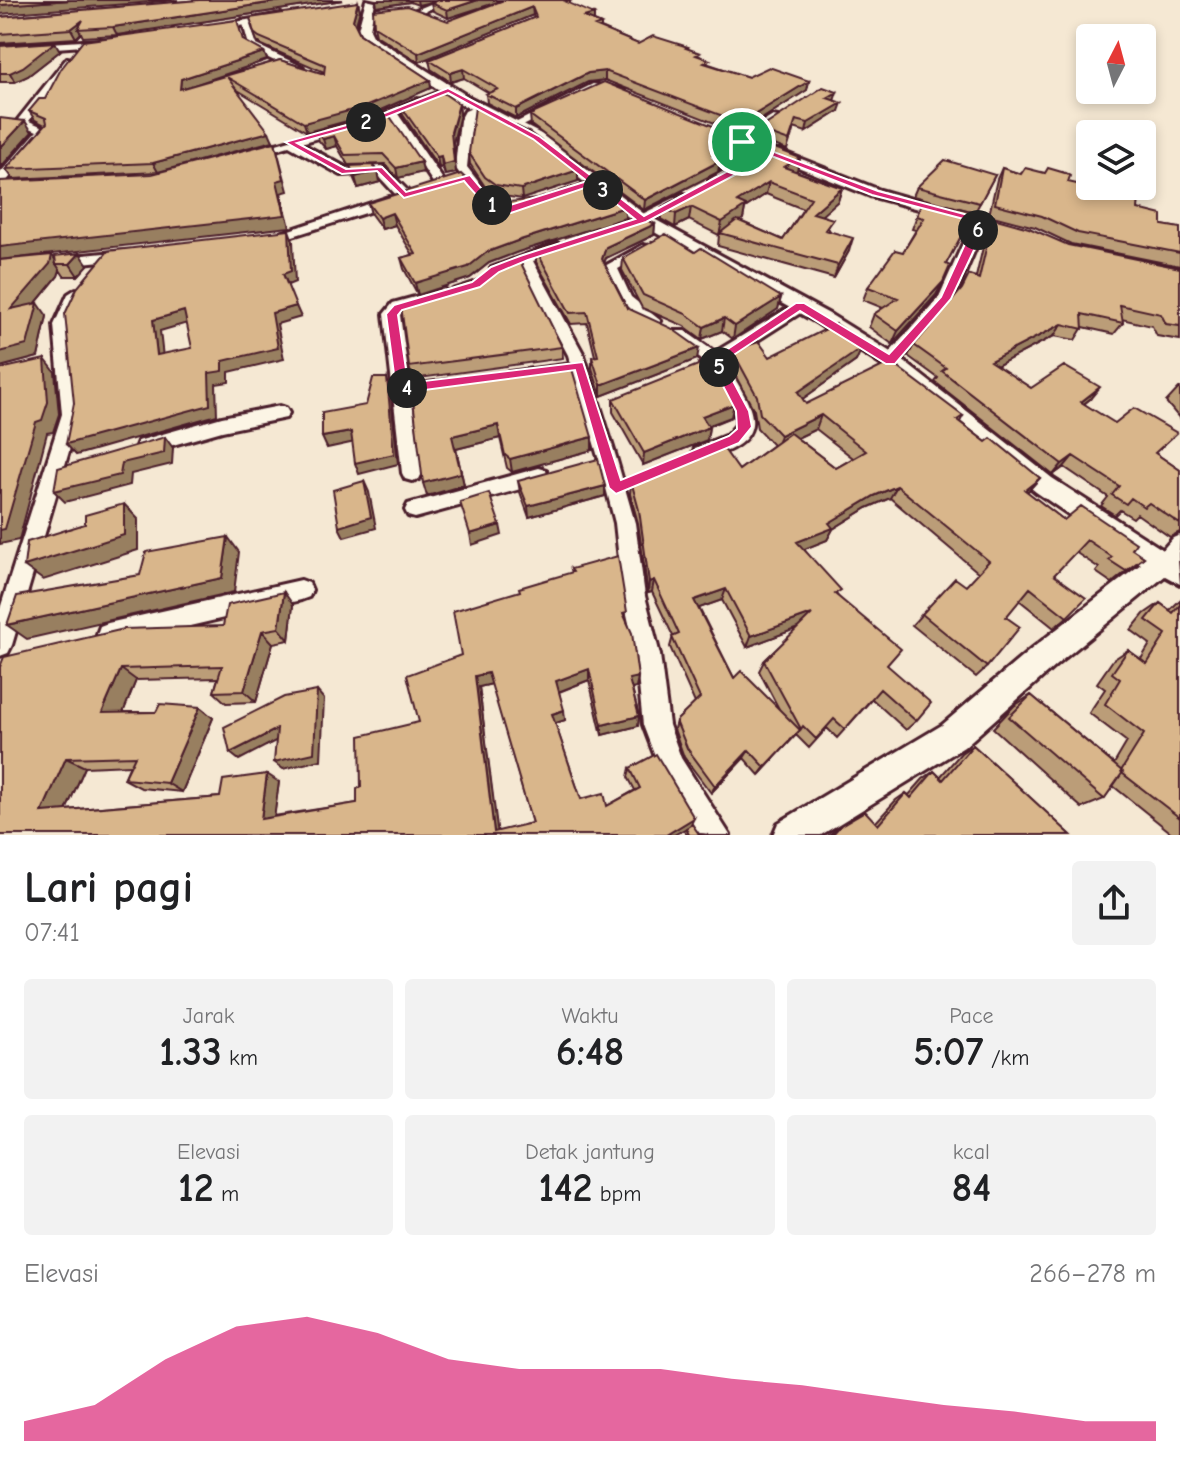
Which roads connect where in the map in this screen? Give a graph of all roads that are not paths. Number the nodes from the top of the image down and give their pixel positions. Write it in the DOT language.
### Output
graph roads {
  1 [pos="424,0"];
  2 [pos="448,0"];
  3 [pos="368,6"];
  4 [pos="411,9"];
  5 [pos="292,15"];
  6 [pos="429,17"];
  7 [pos="245,22"];
  8 [pos="200,29"];
  9 [pos="129,39"];
  10 [pos="82,44"];
  11 [pos="3,51"];
  12 [pos="281,62"];
  13 [pos="268,66"];
  14 [pos="308,73"];
  15 [pos="448,90"];
  16 [pos="634,96"];
  17 [pos="479,108"];
  18 [pos="392,113"];
  19 [pos="784,113"];
  20 [pos="517,125"];
  21 [pos="729,136"];
  22 [pos="290,142"];
  23 [pos="742,142"];
  24 [pos="238,157"];
  25 [pos="466,177"];
  26 [pos="4,184"];
  27 [pos="422,189"];
  28 [pos="517,209"];
  29 [pos="643,220"];
  30 [pos="980,221"];
  31 [pos="1004,227"];
  32 [pos="613,229"];
  33 [pos="670,236"];
  34 [pos="249,241"];
  35 [pos="569,244"];
  36 [pos="138,253"];
  37 [pos="107,257"];
  38 [pos="524,258"];
  39 [pos="51,262"];
  40 [pos="484,280"];
  41 [pos="458,290"];
  42 [pos="800,306"];
  43 [pos="716,361"];
  44 [pos="890,361"];
  45 [pos="689,371"];
  46 [pos="280,413"];
  47 [pos="126,452"];
  48 [pos="690,458"];
  49 [pos="83,464"];
  50 [pos="563,469"];
  51 [pos="54,472"];
  52 [pos="412,473"];
  53 [pos="415,510"];
  54 [pos="1174,560"];
  55 [pos="301,590"];
  56 [pos="90,639"];
  57 [pos="5,653"];
  58 [pos="716,835"];
  59 [pos="790,835"];
  1 -- 4 [label="street"];
  2 -- 4 [label="street"];
  3 -- 15 [label="street"];
  4 -- 6 [label="street"];
  5 -- 7 [label="street"];
  7 -- 8 [label="street"];
  7 -- 12 [label="street"];
  9 -- 10 [label="street"];
  10 -- 11 [label="street"];
  10 -- 26 [label="street"];
  12 -- 13 [label="street"];
  12 -- 14 [label="street"];
  15 -- 17 [label="street"];
  15 -- 18 [label="street"];
  16 -- 20 [label="street"];
  17 -- 20 [label="street"];
  17 -- 25 [label="street"];
  18 -- 22 [label="street"];
  18 -- 27 [label="street"];
  19 -- 23 [label="street"];
  20 -- 29 [label="street"];
  21 -- 23 [label="street"];
  22 -- 24 [label="street"];
  22 -- 27 [label="street"];
  23 -- 29 [label="street"];
  23 -- 30 [label="street"];
  25 -- 27 [label="street"];
  25 -- 28 [label="street"];
  27 -- 34 [label="street"];
  29 -- 32 [label="street"];
  29 -- 33 [label="street"];
  30 -- 31 [label="street"];
  30 -- 44 [label="street"];
  33 -- 42 [label="street"];
  33 -- 43 [label="street"];
  35 -- 38 [label="street"];
  36 -- 37 [label="street"];
  37 -- 39 [label="street"];
  37 -- 51 [label="street"];
  38 -- 40 [label="street"];
  38 -- 58 [label="street"];
  41 -- 52 [label="street"];
  42 -- 43 [label="street"];
  42 -- 44 [label="street"];
  43 -- 45 [label="street"];
  43 -- 48 [label="street"];
  44 -- 54 [label="street"];
  46 -- 47 [label="street"];
  49 -- 51 [label="street"];
  50 -- 53 [label="street"];
  51 -- 57 [label="street"];
  54 -- 59 [label="street"];
  55 -- 56 [label="street"];
}
